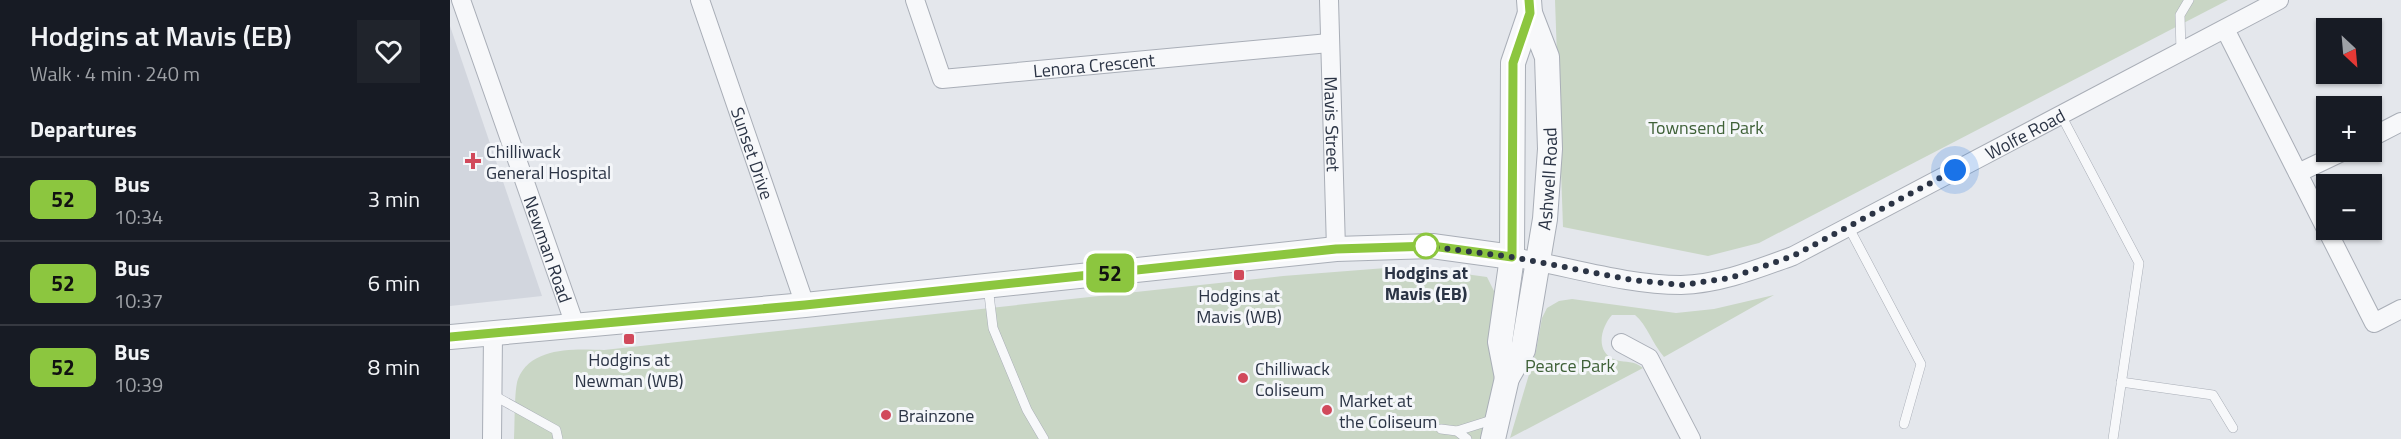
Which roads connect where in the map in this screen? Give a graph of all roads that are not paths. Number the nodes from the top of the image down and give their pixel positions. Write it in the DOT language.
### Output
graph roads {
  1 [pos="461,0"];
  2 [pos="700,0"];
  3 [pos="915,0"];
  4 [pos="1329,0"];
  5 [pos="2189,0"];
  6 [pos="2271,2"];
  7 [pos="1530,6"];
  8 [pos="2225,29"];
  9 [pos="1329,44"];
  10 [pos="2181,52"];
  11 [pos="2061,115"];
  12 [pos="2401,122"];
  13 [pos="2382,132"];
  14 [pos="2321,162"];
  15 [pos="2298,173"];
  16 [pos="2316,208"];
  17 [pos="1848,226"];
  18 [pos="2332,240"];
  19 [pos="1336,249"];
  20 [pos="1512,257"];
  21 [pos="1539,261"];
  22 [pos="988,286"];
  23 [pos="805,305"];
  24 [pos="2401,309"];
  25 [pos="576,328"];
  26 [pos="493,334"];
  27 [pos="450,337"];
  28 [pos="1621,343"];
  29 [pos="1507,378"];
  30 [pos="2121,382"];
  31 [pos="492,395"];
  32 [pos="1904,424"];
  33 [pos="2233,428"];
  34 [pos="1441,429"];
  35 [pos="1495,429"];
  36 [pos="1457,431"];
  37 [pos="492,439"];
  38 [pos="558,439"];
  39 [pos="1044,439"];
  40 [pos="1467,439"];
  41 [pos="1691,439"];
  42 [pos="2113,439"];
  1 -- 25 [label="street, Newman Road"];
  2 -- 23 [label="street, Sunset Drive"];
  3 -- 9 [label="street, Lenora Crescent"];
  4 -- 9 [label="street, Mavis Street"];
  5 -- 10 [label="lane"];
  6 -- 8 [label="street, Wolfe Road"];
  7 -- 20 [label="street, Ashwell Road"];
  7 -- 21 [label="street, Ashwell Road"];
  8 -- 10 [label="street, Wolfe Road"];
  8 -- 15 [label="street"];
  9 -- 19 [label="street, Mavis Street"];
  10 -- 11 [label="street, Wolfe Road"];
  11 -- 17 [label="street, Wolfe Road"];
  11 -- 30 [label="lane"];
  12 -- 13 [label="street"];
  14 -- 15 [label="street"];
  15 -- 16 [label="street"];
  17 -- 21 [label="street, Wolfe Road"];
  17 -- 32 [label="lane"];
  18 -- 24 [label="street"];
  19 -- 20 [label="street"];
  19 -- 22 [label="street"];
  20 -- 21 [label="street, Wolfe Road"];
  20 -- 29 [label="street, Ashwell Road"];
  21 -- 29 [label="street, Ashwell Road"];
  22 -- 23 [label="street"];
  22 -- 39 [label="lane"];
  23 -- 25 [label="street"];
  25 -- 26 [label="street"];
  26 -- 27 [label="street"];
  26 -- 31 [label="street"];
  28 -- 41 [label="street"];
  29 -- 35 [label="street, Ashwell Road"];
  30 -- 33 [label="lane"];
  30 -- 42 [label="lane"];
  31 -- 37 [label="street"];
  31 -- 38 [label="lane"];
  34 -- 36 [label="lane"];
  35 -- 36 [label="lane"];
  36 -- 40 [label="lane"];
}
